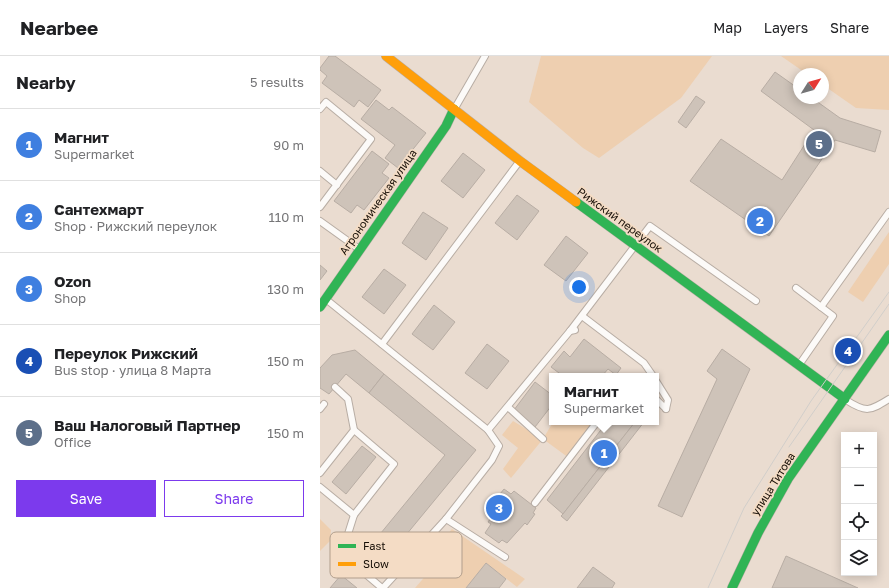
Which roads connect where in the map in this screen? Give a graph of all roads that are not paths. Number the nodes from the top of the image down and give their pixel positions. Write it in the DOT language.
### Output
graph roads {
  1 [pos="386,56"];
  2 [pos="485,56"];
  3 [pos="320,109"];
  4 [pos="454,109"];
  5 [pos="520,161"];
  6 [pos="320,171"];
  7 [pos="337,185"];
  8 [pos="320,207"];
  9 [pos="889,212"];
  10 [pos="320,221"];
  11 [pos="635,246"];
  12 [pos="359,250"];
  13 [pos="796,288"];
  14 [pos="326,298"];
  15 [pos="756,301"];
  16 [pos="320,306"];
  17 [pos="821,307"];
  18 [pos="582,316"];
  19 [pos="889,334"];
  20 [pos="382,344"];
  21 [pos="798,366"];
  22 [pos="651,373"];
  23 [pos="659,386"];
  24 [pos="335,387"];
  25 [pos="845,399"];
  26 [pos="889,399"];
  27 [pos="659,402"];
  28 [pos="508,407"];
  29 [pos="595,425"];
  30 [pos="354,430"];
  31 [pos="488,430"];
  32 [pos="543,439"];
  33 [pos="320,473"];
  34 [pos="320,486"];
  35 [pos="535,503"];
  36 [pos="354,515"];
  37 [pos="446,519"];
  38 [pos="349,532"];
  39 [pos="434,532"];
  40 [pos="505,557"];
  41 [pos="370,578"];
  42 [pos="391,578"];
  43 [pos="382,588"];
  44 [pos="732,588"];
  1 -- 4 [label="street, Рижский переулок"];
  2 -- 4 [label="lane"];
  3 -- 7 [label="lane"];
  4 -- 5 [label="street, Рижский переулок"];
  4 -- 12 [label="street, Агрономическая улица"];
  5 -- 11 [label="street, Рижский переулок"];
  5 -- 20 [label="lane"];
  6 -- 7 [label="lane"];
  7 -- 8 [label="lane"];
  9 -- 17 [label="lane"];
  10 -- 12 [label="lane"];
  11 -- 15 [label="lane"];
  11 -- 18 [label="lane"];
  11 -- 21 [label="street, Рижский переулок"];
  12 -- 14 [label="street, Агрономическая улица"];
  13 -- 17 [label="lane"];
  14 -- 16 [label="street, Агрономическая улица"];
  14 -- 20 [label="lane"];
  17 -- 21 [label="lane"];
  18 -- 22 [label="lane"];
  18 -- 28 [label="lane"];
  19 -- 25 [label="street, улица Титова"];
  20 -- 31 [label="lane"];
  21 -- 25 [label="street, Рижский переулок"];
  23 -- 27 [label="lane"];
  24 -- 30 [label="lane"];
  25 -- 26 [label="lane"];
  25 -- 44 [label="street, улица Титова"];
  28 -- 31 [label="lane"];
  28 -- 32 [label="lane"];
  29 -- 35 [label="lane"];
  30 -- 33 [label="lane"];
  30 -- 36 [label="lane"];
  31 -- 37 [label="lane"];
  34 -- 36 [label="lane"];
  36 -- 38 [label="lane"];
  37 -- 39 [label="lane"];
  37 -- 40 [label="lane"];
  41 -- 43 [label="lane"];
  42 -- 43 [label="lane"];
}
